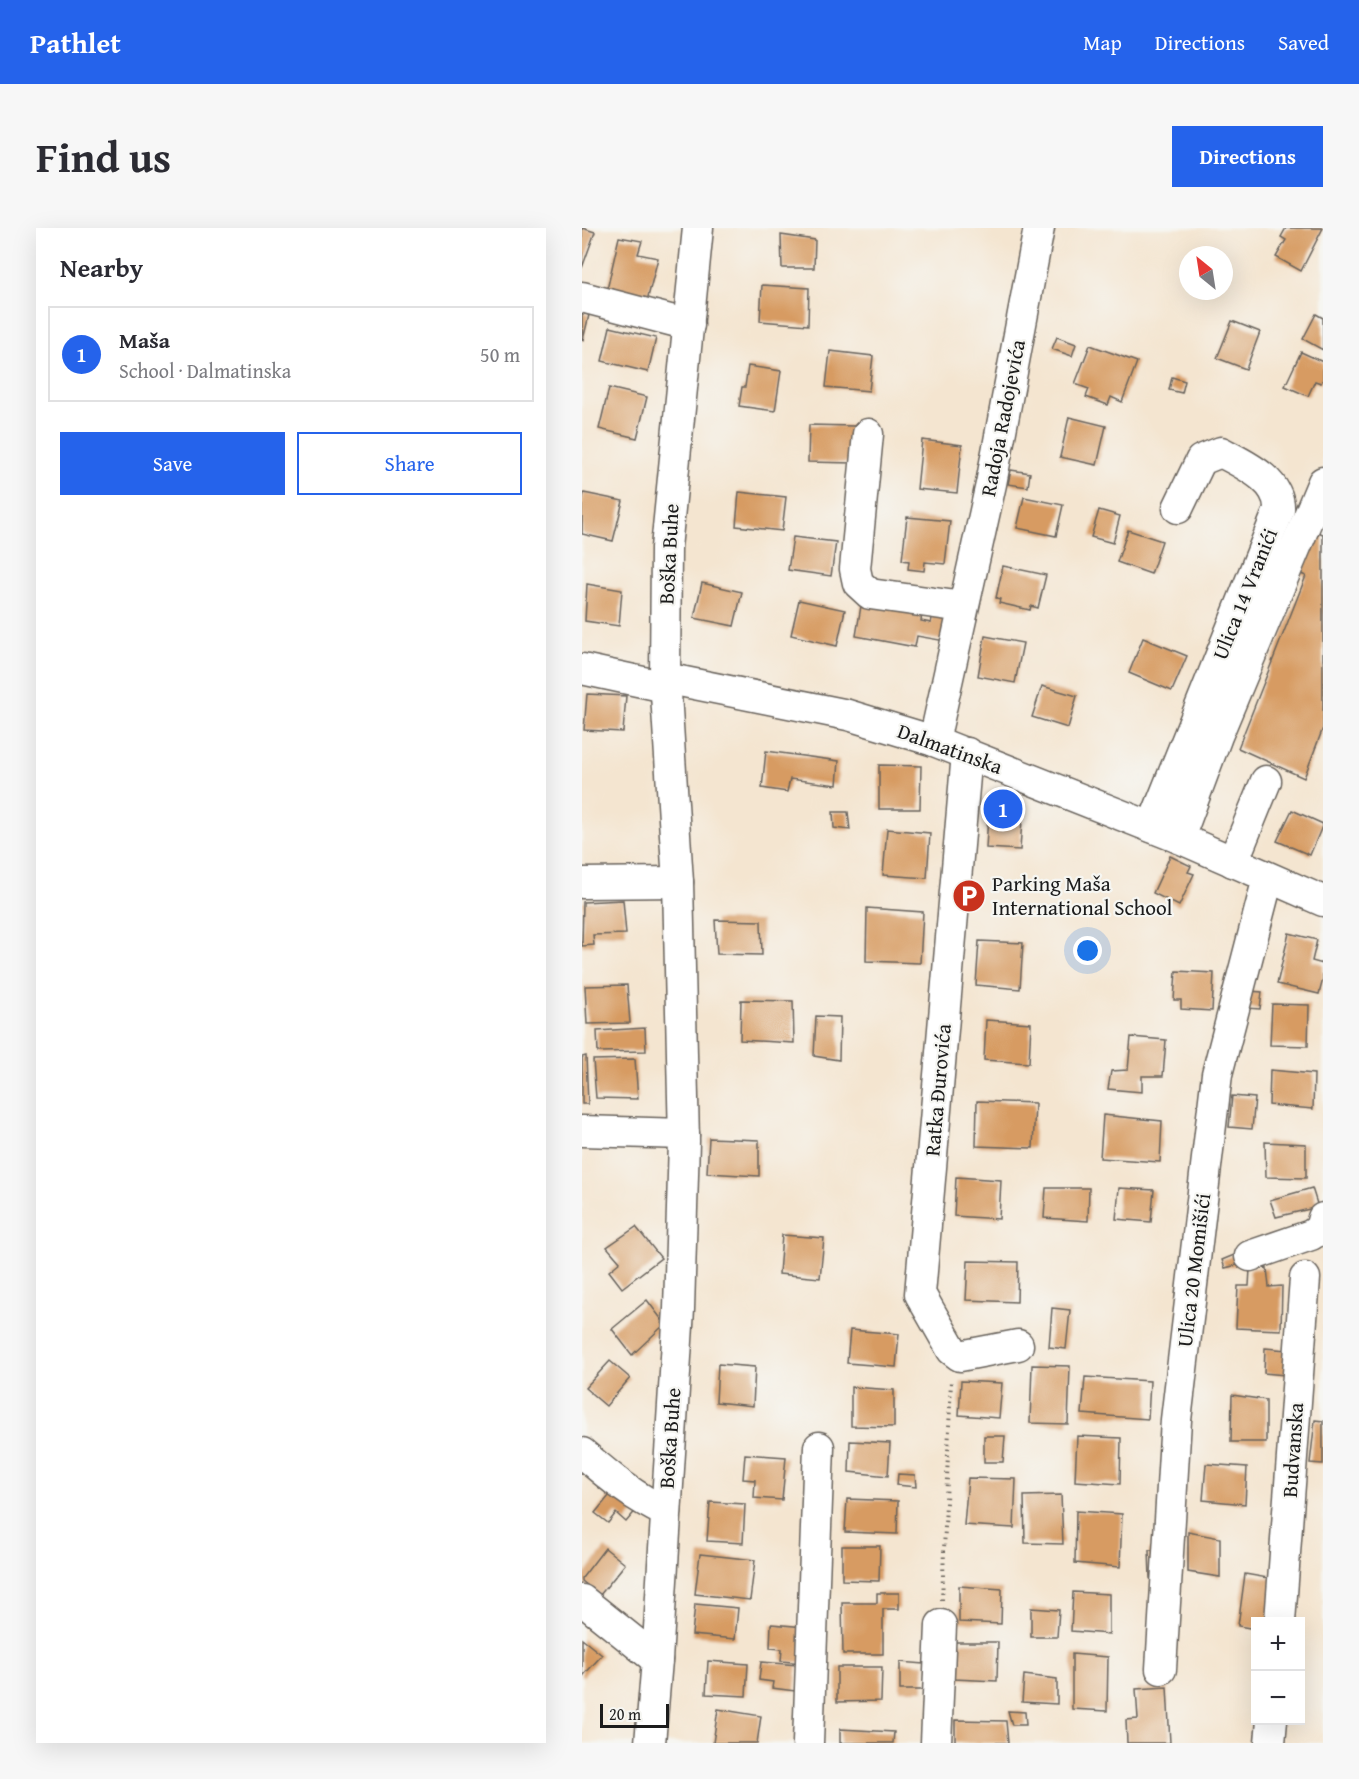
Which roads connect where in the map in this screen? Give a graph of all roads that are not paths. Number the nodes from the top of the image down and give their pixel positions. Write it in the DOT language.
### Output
graph roads {
  1 [pos="698,228"];
  2 [pos="1039,228"];
  3 [pos="582,297"];
  4 [pos="689,325"];
  5 [pos="868,434"];
  6 [pos="1323,482"];
  7 [pos="1178,508"];
  8 [pos="963,607"];
  9 [pos="582,669"];
  10 [pos="665,682"];
  11 [pos="934,741"];
  12 [pos="967,753"];
  13 [pos="1266,781"];
  14 [pos="1165,832"];
  15 [pos="1233,862"];
  16 [pos="1268,878"];
  17 [pos="678,882"];
  18 [pos="582,883"];
  19 [pos="1323,901"];
  20 [pos="582,1131"];
  21 [pos="684,1134"];
  22 [pos="1323,1218"];
  23 [pos="1250,1256"];
  24 [pos="1305,1278"];
  25 [pos="1018,1345"];
  26 [pos="819,1447"];
  27 [pos="582,1453"];
  28 [pos="666,1512"];
  29 [pos="582,1600"];
  30 [pos="1280,1617"];
  31 [pos="940,1625"];
  32 [pos="657,1660"];
  33 [pos="1161,1669"];
  34 [pos="1272,1725"];
  35 [pos="650,1743"];
  36 [pos="808,1743"];
  37 [pos="936,1743"];
  38 [pos="1270,1743"];
  1 -- 4 [label="street, Boška Buhe"];
  2 -- 8 [label="street, Radoja Radojevića"];
  3 -- 4 [label="street"];
  4 -- 10 [label="street, Boška Buhe"];
  5 -- 8 [label="street"];
  6 -- 14 [label="street"];
  7 -- 14 [label="street, Ulica 14 Vranići"];
  8 -- 11 [label="street, Radoja Radojevića"];
  9 -- 10 [label="street, Dalmatinska"];
  10 -- 11 [label="street, Dalmatinska"];
  10 -- 17 [label="street, Boška Buhe"];
  11 -- 12 [label="street, Dalmatinska"];
  12 -- 14 [label="street, Dalmatinska"];
  12 -- 25 [label="street, Ratka Đurovića"];
  13 -- 15 [label="street"];
  14 -- 15 [label="street, Dalmatinska"];
  15 -- 16 [label="street, Dalmatinska"];
  16 -- 19 [label="street, Dalmatinska"];
  16 -- 33 [label="street, Ulica 20 Momišići"];
  17 -- 18 [label="street"];
  17 -- 21 [label="street, Boška Buhe"];
  20 -- 21 [label="street"];
  21 -- 28 [label="street, Boška Buhe"];
  22 -- 23 [label="street"];
  24 -- 30 [label="street, Budvanska"];
  26 -- 36 [label="street"];
  27 -- 28 [label="street"];
  28 -- 32 [label="street, Boška Buhe"];
  29 -- 32 [label="street"];
  31 -- 37 [label="street"];
  32 -- 35 [label="street, Boška Buhe"];
  34 -- 38 [label="street"];
}
